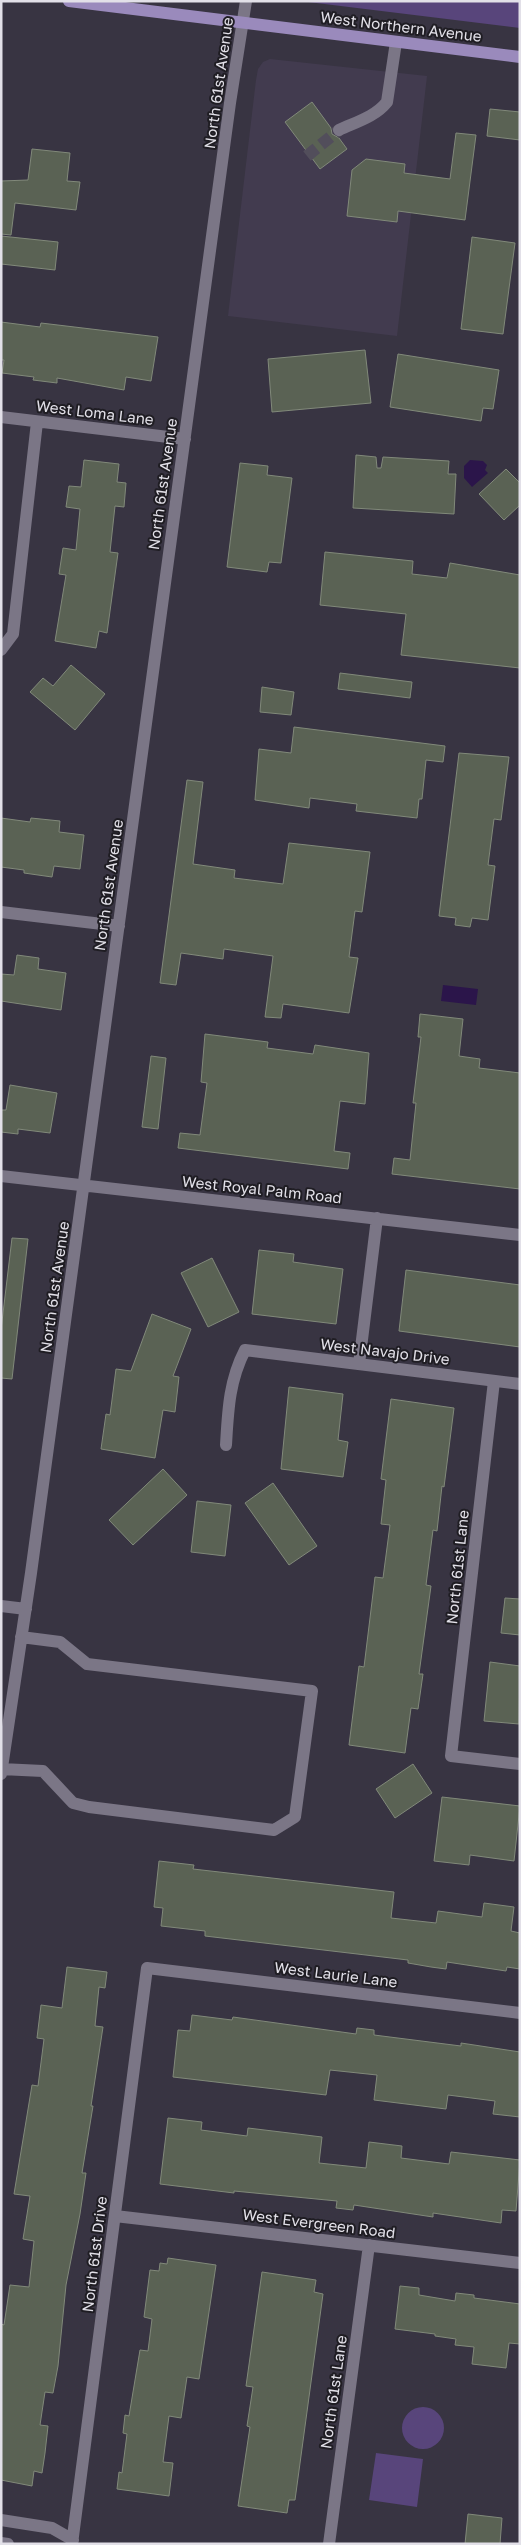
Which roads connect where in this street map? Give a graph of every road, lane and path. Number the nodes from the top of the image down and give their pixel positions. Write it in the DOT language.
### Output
graph roads {
  1 [pos="69,1"];
  2 [pos="246,1"];
  3 [pos="243,23"];
  4 [pos="396,42"];
  5 [pos="520,57"];
  6 [pos="339,130"];
  7 [pos="1,417"];
  8 [pos="36,422"];
  9 [pos="185,439"];
  10 [pos="1,650"];
  11 [pos="1,912"];
  12 [pos="119,926"];
  13 [pos="1,1176"];
  14 [pos="84,1186"];
  15 [pos="377,1218"];
  16 [pos="520,1235"];
  17 [pos="359,1364"];
  18 [pos="494,1381"];
  19 [pos="520,1384"];
  20 [pos="226,1445"];
  21 [pos="1,1606"];
  22 [pos="26,1609"];
  23 [pos="21,1636"];
  24 [pos="520,1764"];
  25 [pos="2,1769"];
  26 [pos="1,1774"];
  27 [pos="148,1968"];
  28 [pos="520,2012"];
  29 [pos="115,2216"];
  30 [pos="369,2246"];
  31 [pos="520,2263"];
  32 [pos="1,2520"];
  33 [pos="72,2542"];
  34 [pos="1,2543"];
  35 [pos="8,2544"];
  36 [pos="60,2544"];
  37 [pos="329,2544"];
  1 -- 3 [label="main road, West Northern Avenue"];
  2 -- 3 [label="street, North 61st Avenue"];
  3 -- 4 [label="main road, West Northern Avenue"];
  3 -- 9 [label="street, North 61st Avenue"];
  4 -- 5 [label="main road, West Northern Avenue"];
  4 -- 6 [label="street"];
  7 -- 8 [label="street, West Loma Lane"];
  8 -- 9 [label="street, West Loma Lane"];
  8 -- 10 [label="street"];
  9 -- 12 [label="street, North 61st Avenue"];
  11 -- 12 [label="street"];
  12 -- 14 [label="street, North 61st Avenue"];
  13 -- 14 [label="street, West Royal Palm Road"];
  14 -- 15 [label="street, West Royal Palm Road"];
  14 -- 22 [label="street, North 61st Avenue"];
  15 -- 16 [label="street, West Royal Palm Road"];
  15 -- 17 [label="street"];
  17 -- 18 [label="street, West Navajo Drive"];
  17 -- 20 [label="street, West Navajo Drive"];
  18 -- 19 [label="street, West Navajo Drive"];
  18 -- 24 [label="street, North 61st Lane"];
  21 -- 22 [label="street"];
  22 -- 23 [label="street, North 61st Avenue"];
  23 -- 25 [label="street, North 61st Avenue"];
  23 -- 25 [label="street"];
  25 -- 26 [label="street, North 61st Avenue"];
  27 -- 28 [label="street, West Laurie Lane"];
  27 -- 29 [label="street, North 61st Drive"];
  29 -- 30 [label="street, West Evergreen Road"];
  29 -- 33 [label="street, North 61st Drive"];
  30 -- 31 [label="street, West Evergreen Road"];
  30 -- 37 [label="street, North 61st Lane"];
  32 -- 33 [label="street"];
  33 -- 36 [label="street"];
  34 -- 35 [label="street"];
}
